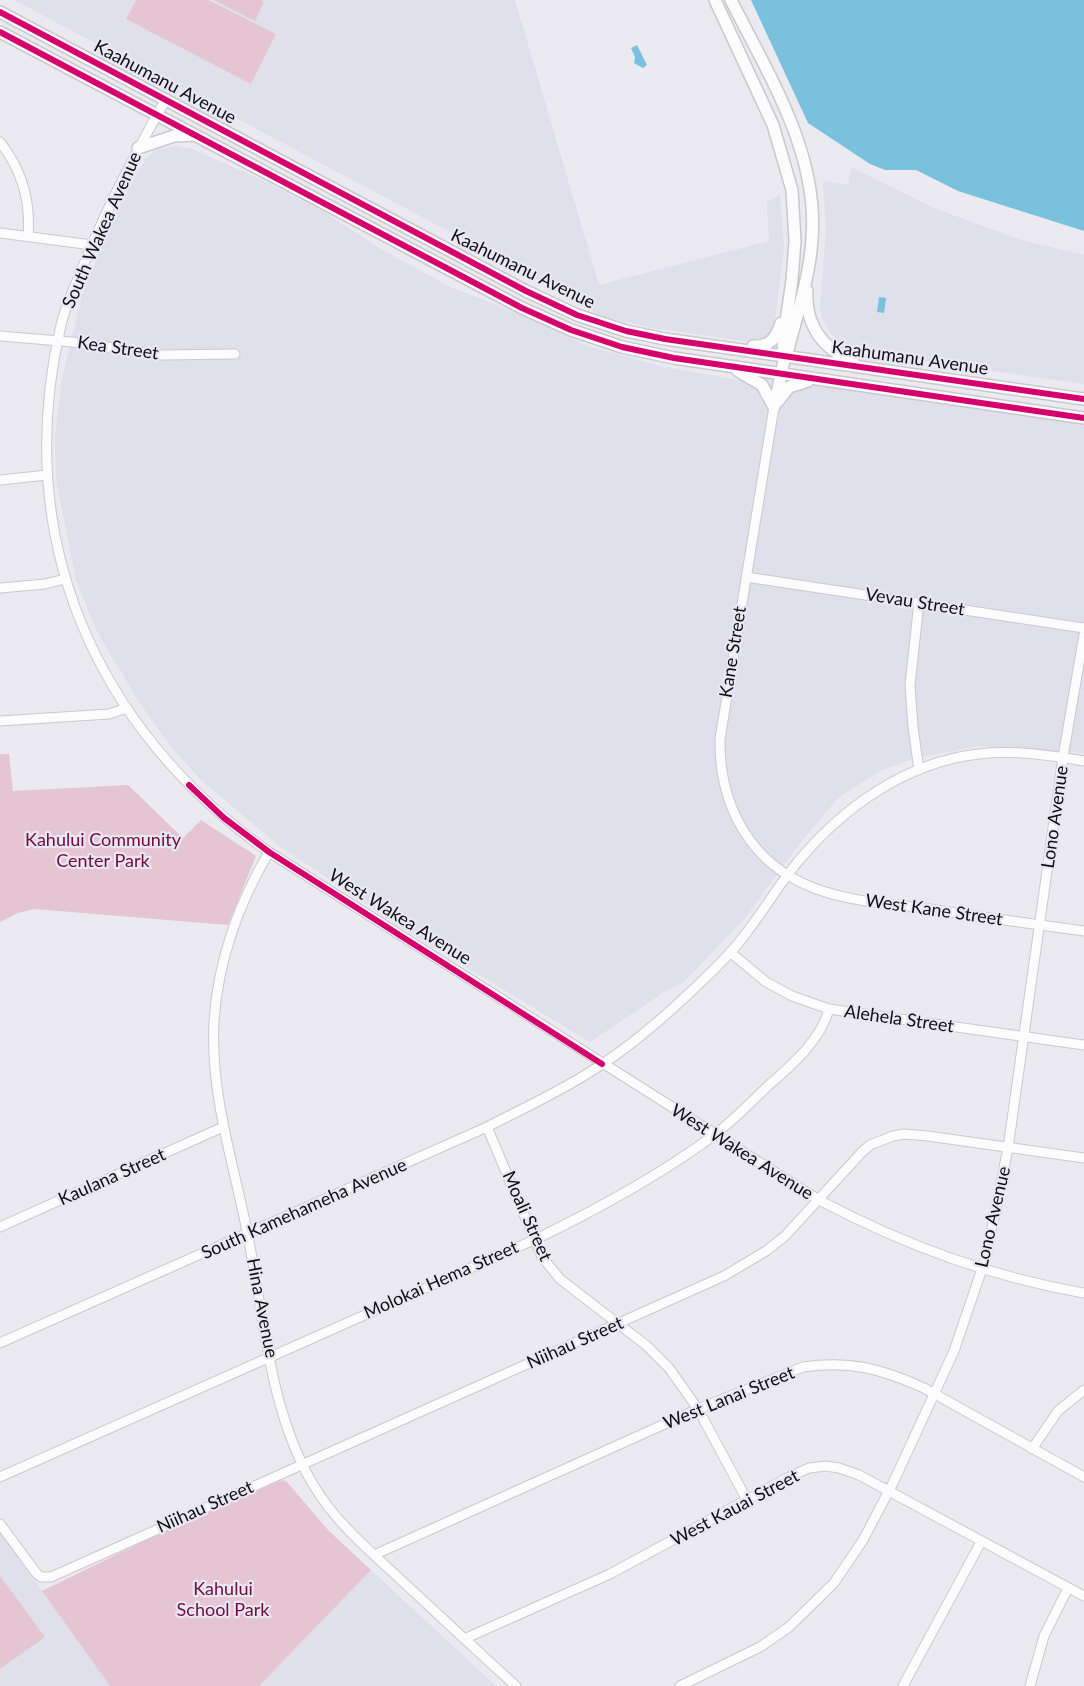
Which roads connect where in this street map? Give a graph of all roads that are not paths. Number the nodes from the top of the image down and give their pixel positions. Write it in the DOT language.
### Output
graph roads {
  1 [pos="715,0"];
  2 [pos="731,0"];
  3 [pos="0,12"];
  4 [pos="0,32"];
  5 [pos="166,100"];
  6 [pos="157,114"];
  7 [pos="195,135"];
  8 [pos="0,142"];
  9 [pos="138,148"];
  10 [pos="811,200"];
  11 [pos="794,201"];
  12 [pos="0,233"];
  13 [pos="28,237"];
  14 [pos="92,244"];
  15 [pos="445,249"];
  16 [pos="809,263"];
  17 [pos="438,264"];
  18 [pos="789,300"];
  19 [pos="0,336"];
  20 [pos="58,341"];
  21 [pos="734,348"];
  22 [pos="235,354"];
  23 [pos="784,356"];
  24 [pos="728,366"];
  25 [pos="874,368"];
  26 [pos="781,374"];
  27 [pos="816,379"];
  28 [pos="957,380"];
  29 [pos="955,399"];
  30 [pos="1084,399"];
  31 [pos="774,407"];
  32 [pos="1084,418"];
  33 [pos="47,475"];
  34 [pos="0,480"];
  35 [pos="746,577"];
  36 [pos="65,579"];
  37 [pos="0,588"];
  38 [pos="920,602"];
  39 [pos="1084,628"];
  40 [pos="1084,634"];
  41 [pos="127,708"];
  42 [pos="0,721"];
  43 [pos="1063,757"];
  44 [pos="1084,761"];
  45 [pos="919,770"];
  46 [pos="269,852"];
  47 [pos="787,876"];
  48 [pos="1040,925"];
  49 [pos="1084,931"];
  50 [pos="730,952"];
  51 [pos="829,1009"];
  52 [pos="1024,1036"];
  53 [pos="1084,1045"];
  54 [pos="602,1064"];
  55 [pos="223,1127"];
  56 [pos="487,1127"];
  57 [pos="714,1135"];
  58 [pos="1008,1148"];
  59 [pos="1084,1158"];
  60 [pos="819,1200"];
  61 [pos="0,1227"];
  62 [pos="248,1234"];
  63 [pos="536,1239"];
  64 [pos="983,1268"];
  65 [pos="1084,1293"];
  66 [pos="618,1325"];
  67 [pos="0,1343"];
  68 [pos="270,1355"];
  69 [pos="1084,1390"];
  70 [pos="935,1395"];
  71 [pos="698,1409"];
  72 [pos="1032,1448"];
  73 [pos="302,1464"];
  74 [pos="0,1476"];
  75 [pos="1084,1477"];
  76 [pos="889,1490"];
  77 [pos="747,1500"];
  78 [pos="0,1524"];
  79 [pos="981,1542"];
  80 [pos="374,1555"];
  81 [pos="1068,1588"];
  82 [pos="1084,1596"];
  83 [pos="464,1639"];
  84 [pos="516,1686"];
  85 [pos="680,1686"];
  86 [pos="903,1686"];
  87 [pos="1030,1686"];
  1 -- 11 [label="main road"];
  2 -- 10 [label="main road"];
  3 -- 5 [label="main road, Kaahumanu Avenue"];
  4 -- 6 [label="main road, Kaahumanu Avenue"];
  5 -- 6 [label="street, South Wakea Avenue"];
  5 -- 15 [label="main road, Kaahumanu Avenue"];
  6 -- 7 [label="main road, Kaahumanu Avenue"];
  6 -- 9 [label="street, South Wakea Avenue"];
  7 -- 9 [label="main road"];
  7 -- 17 [label="main road, Kaahumanu Avenue"];
  8 -- 13 [label="street"];
  9 -- 14 [label="street, South Wakea Avenue"];
  10 -- 11 [label="main road"];
  10 -- 16 [label="main road"];
  11 -- 18 [label="main road"];
  12 -- 13 [label="street"];
  13 -- 14 [label="street"];
  14 -- 20 [label="street, South Wakea Avenue"];
  15 -- 17 [label="main road"];
  15 -- 21 [label="main road, Kaahumanu Avenue"];
  16 -- 23 [label="main road"];
  16 -- 25 [label="main road"];
  17 -- 24 [label="main road, Kaahumanu Avenue"];
  18 -- 21 [label="main road"];
  18 -- 23 [label="main road"];
  19 -- 20 [label="street, Kea Street"];
  20 -- 22 [label="street, Kea Street"];
  20 -- 33 [label="street, South Wakea Avenue"];
  21 -- 23 [label="main road, Kaahumanu Avenue"];
  23 -- 25 [label="main road, Kaahumanu Avenue"];
  23 -- 26 [label="main road"];
  24 -- 26 [label="main road, Kaahumanu Avenue"];
  24 -- 31 [label="main road"];
  25 -- 28 [label="main road, Kaahumanu Avenue"];
  26 -- 27 [label="main road, Kaahumanu Avenue"];
  26 -- 31 [label="main road"];
  27 -- 29 [label="main road, Kaahumanu Avenue"];
  27 -- 31 [label="main road"];
  28 -- 29 [label="main road"];
  28 -- 30 [label="main road, Kaahumanu Avenue"];
  29 -- 32 [label="main road, Kaahumanu Avenue"];
  31 -- 35 [label="street, Kane Street"];
  33 -- 34 [label="street"];
  33 -- 36 [label="street, South Wakea Avenue"];
  35 -- 38 [label="street, Vevau Street"];
  35 -- 47 [label="street, Kane Street"];
  36 -- 37 [label="street"];
  36 -- 41 [label="street, South Wakea Avenue"];
  38 -- 39 [label="street, Vevau Street"];
  38 -- 45 [label="street"];
  40 -- 43 [label="street, Lono Avenue"];
  41 -- 42 [label="street"];
  41 -- 46 [label="street, West Wakea Avenue"];
  43 -- 44 [label="street, South Kamehameha Avenue"];
  43 -- 45 [label="street, South Kamehameha Avenue"];
  43 -- 48 [label="street, Lono Avenue"];
  45 -- 47 [label="street, South Kamehameha Avenue"];
  46 -- 54 [label="street, West Wakea Avenue"];
  46 -- 55 [label="street, Hina Avenue"];
  47 -- 48 [label="street, West Kane Street"];
  47 -- 50 [label="street, South Kamehameha Avenue"];
  48 -- 49 [label="street, West Kane Street"];
  48 -- 52 [label="street, Lono Avenue"];
  50 -- 51 [label="street, Alehela Street"];
  50 -- 54 [label="street, South Kamehameha Avenue"];
  51 -- 52 [label="street, Alehela Street"];
  51 -- 57 [label="street, Molokai Hema Street"];
  52 -- 53 [label="street, Alehela Street"];
  52 -- 58 [label="street, Lono Avenue"];
  54 -- 56 [label="street, South Kamehameha Avenue"];
  54 -- 57 [label="street, West Wakea Avenue"];
  55 -- 61 [label="street, Kaulana Street"];
  55 -- 62 [label="street, Hina Avenue"];
  56 -- 62 [label="street, South Kamehameha Avenue"];
  56 -- 63 [label="street, Moali Street"];
  57 -- 60 [label="street, West Wakea Avenue"];
  57 -- 63 [label="street, Molokai Hema Street"];
  58 -- 59 [label="street, Niihau Street"];
  58 -- 60 [label="street, Niihau Street"];
  58 -- 64 [label="street, Lono Avenue"];
  60 -- 64 [label="street, West Wakea Avenue"];
  60 -- 66 [label="street, Niihau Street"];
  62 -- 67 [label="street, South Kamehameha Avenue"];
  62 -- 68 [label="street, Hina Avenue"];
  63 -- 66 [label="street, Moali Street"];
  63 -- 68 [label="street, Molokai Hema Street"];
  64 -- 65 [label="street, West Wakea Avenue"];
  64 -- 70 [label="street, Lono Avenue"];
  66 -- 71 [label="street, Moali Street"];
  66 -- 73 [label="street, Niihau Street"];
  68 -- 73 [label="street, Hina Avenue"];
  68 -- 74 [label="street, Molokai Hema Street"];
  69 -- 72 [label="street"];
  70 -- 71 [label="street, West Lanai Street"];
  70 -- 72 [label="street, West Lanai Street"];
  70 -- 76 [label="street, Lono Avenue"];
  71 -- 77 [label="street, Moali Street"];
  71 -- 80 [label="street, West Lanai Street"];
  72 -- 75 [label="street, West Lanai Street"];
  73 -- 78 [label="street, Niihau Street"];
  73 -- 80 [label="street, Hina Avenue"];
  76 -- 77 [label="street, West Kauai Street"];
  76 -- 79 [label="street, West Kauai Street"];
  76 -- 85 [label="street, Lono Avenue"];
  77 -- 83 [label="street, West Kauai Street"];
  79 -- 81 [label="street, West Kauai Street"];
  79 -- 86 [label="street"];
  80 -- 83 [label="street, Hina Avenue"];
  81 -- 82 [label="street, West Kauai Street"];
  81 -- 87 [label="street"];
  83 -- 84 [label="street, Hina Avenue"];
}
